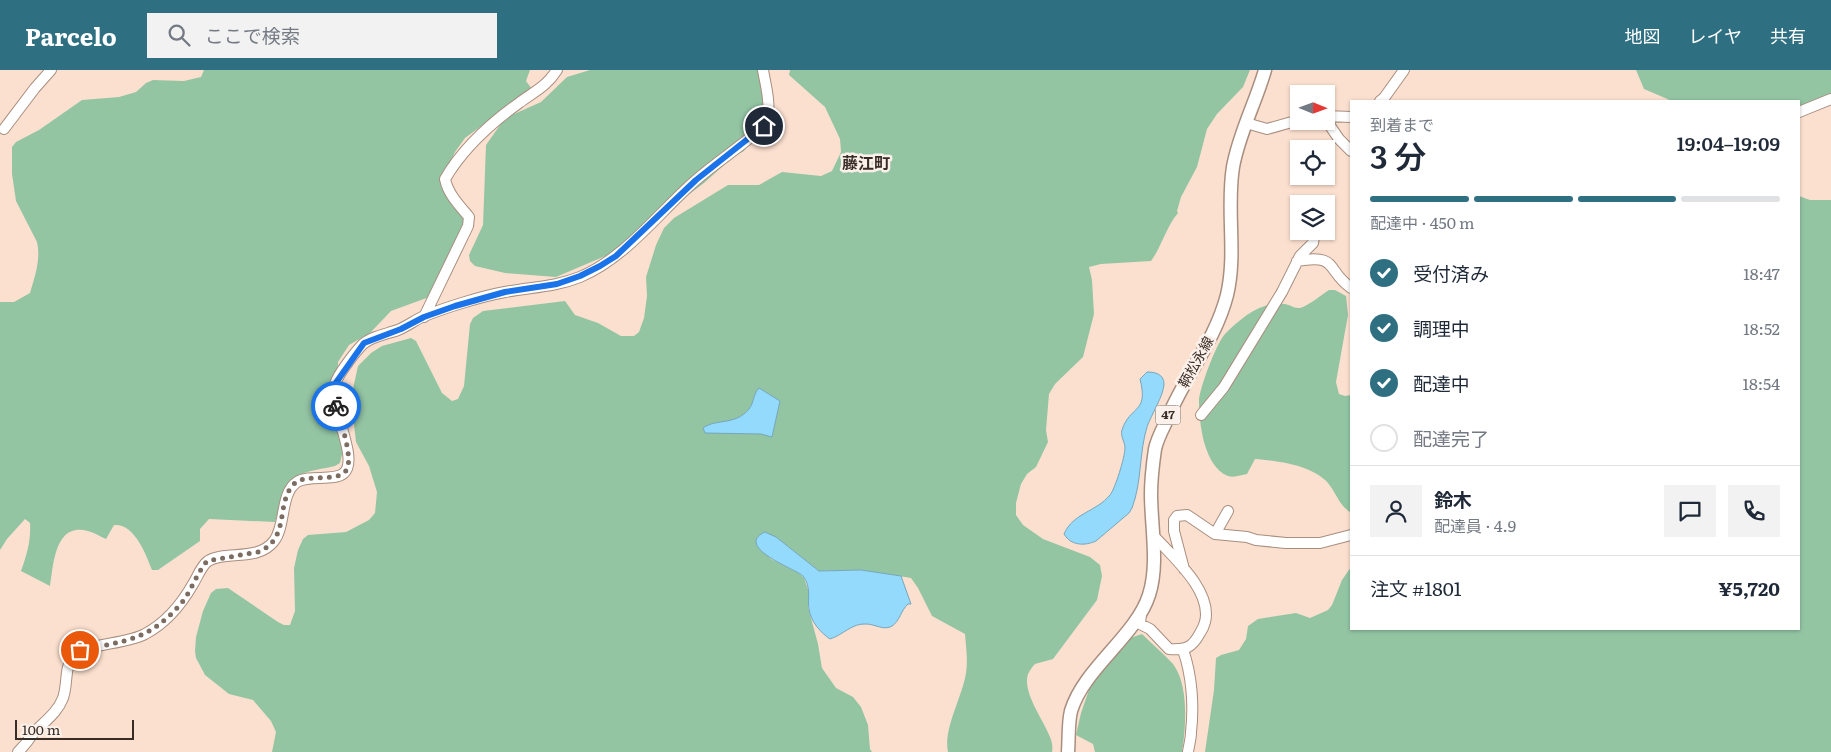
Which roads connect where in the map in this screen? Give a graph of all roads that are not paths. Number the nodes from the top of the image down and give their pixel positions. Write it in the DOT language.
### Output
graph roads {
  1 [pos="52,70"];
  2 [pos="557,70"];
  3 [pos="763,70"];
  4 [pos="1265,70"];
  5 [pos="1404,70"];
  6 [pos="1831,99"];
  7 [pos="1381,100"];
  8 [pos="1800,112"];
  9 [pos="1335,116"];
  10 [pos="1350,117"];
  11 [pos="1246,123"];
  12 [pos="1290,123"];
  13 [pos="4,129"];
  14 [pos="1332,130"];
  15 [pos="1350,149"];
  16 [pos="1314,240"];
  17 [pos="1297,261"];
  18 [pos="1350,287"];
  19 [pos="424,317"];
  20 [pos="1201,415"];
  21 [pos="1228,512"];
  22 [pos="1215,534"];
  23 [pos="1153,535"];
  24 [pos="1350,535"];
  25 [pos="1184,569"];
  26 [pos="1141,614"];
  27 [pos="1183,650"];
  28 [pos="18,752"];
  29 [pos="1068,752"];
  30 [pos="1188,752"];
  1 -- 13 [label="street"];
  2 -- 19 [label="street"];
  3 -- 19 [label="street"];
  4 -- 11 [label="main road, 鞆松永線 / 47"];
  5 -- 7 [label="street"];
  6 -- 8 [label="street"];
  9 -- 10 [label="street"];
  11 -- 12 [label="street"];
  11 -- 23 [label="main road, 鞆松永線 / 47"];
  14 -- 15 [label="street"];
  16 -- 17 [label="street"];
  17 -- 18 [label="street"];
  17 -- 20 [label="street"];
  19 -- 28 [label="street"];
  21 -- 22 [label="street"];
  22 -- 24 [label="street"];
  22 -- 25 [label="street"];
  23 -- 25 [label="street"];
  23 -- 26 [label="main road, 鞆松永線 / 47"];
  25 -- 27 [label="street"];
  26 -- 27 [label="street"];
  26 -- 29 [label="main road, 鞆松永線 / 47"];
  27 -- 30 [label="street"];
}
